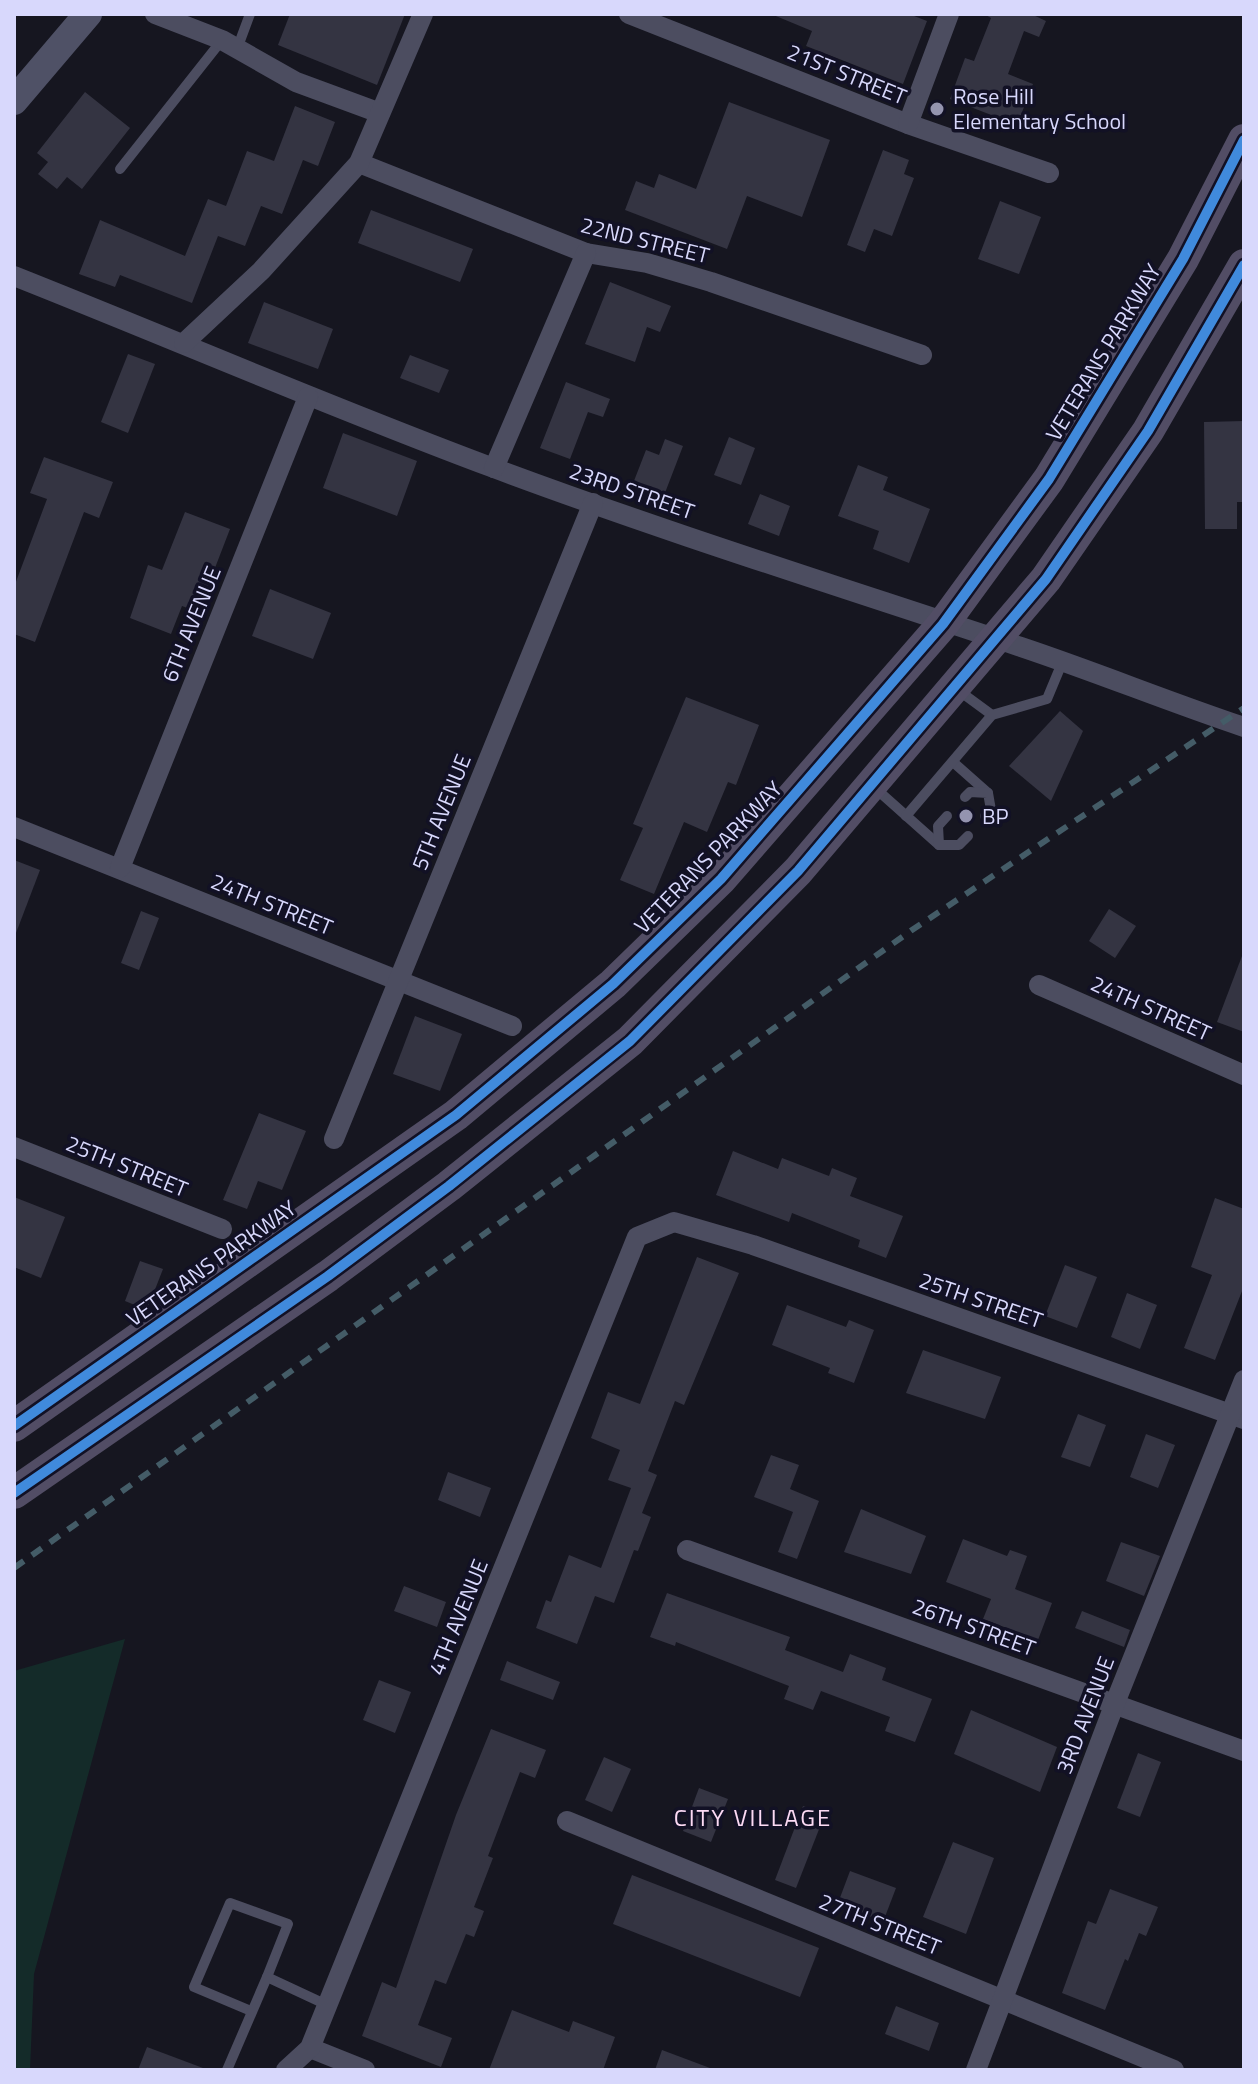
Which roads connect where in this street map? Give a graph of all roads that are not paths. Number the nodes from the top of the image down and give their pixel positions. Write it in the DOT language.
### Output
graph roads {
  1 [pos="88,14"];
  2 [pos="250,14"];
  3 [pos="423,14"];
  4 [pos="629,14"];
  5 [pos="949,14"];
  6 [pos="165,16"];
  7 [pos="230,44"];
  8 [pos="14,101"];
  9 [pos="380,113"];
  10 [pos="908,124"];
  11 [pos="1244,140"];
  12 [pos="359,163"];
  13 [pos="120,169"];
  14 [pos="1049,173"];
  15 [pos="586,253"];
  16 [pos="14,276"];
  17 [pos="1240,281"];
  18 [pos="184,343"];
  19 [pos="922,355"];
  20 [pos="308,397"];
  21 [pos="494,468"];
  22 [pos="593,503"];
  23 [pos="943,624"];
  24 [pos="995,639"];
  25 [pos="1062,663"];
  26 [pos="953,686"];
  27 [pos="992,715"];
  28 [pos="1244,727"];
  29 [pos="953,762"];
  30 [pos="872,785"];
  31 [pos="988,793"];
  32 [pos="965,797"];
  33 [pos="906,816"];
  34 [pos="947,816"];
  35 [pos="985,816"];
  36 [pos="14,827"];
  37 [pos="968,836"];
  38 [pos="939,845"];
  39 [pos="120,868"];
  40 [pos="398,980"];
  41 [pos="1039,985"];
  42 [pos="512,1026"];
  43 [pos="1244,1075"];
  44 [pos="334,1139"];
  45 [pos="14,1147"];
  46 [pos="222,1229"];
  47 [pos="700,1229"];
  48 [pos="1244,1380"];
  49 [pos="1237,1416"];
  50 [pos="14,1426"];
  51 [pos="14,1493"];
  52 [pos="687,1550"];
  53 [pos="1115,1703"];
  54 [pos="1244,1751"];
  55 [pos="567,1821"];
  56 [pos="267,1977"];
  57 [pos="1002,2001"];
  58 [pos="327,2005"];
  59 [pos="251,2011"];
  60 [pos="310,2048"];
  61 [pos="227,2070"];
  62 [pos="286,2070"];
  63 [pos="365,2070"];
  64 [pos="976,2070"];
  65 [pos="1174,2070"];
  1 -- 8 [label="street"];
  2 -- 7 [label="lane"];
  3 -- 9 [label="street"];
  4 -- 10 [label="street, 21ST STREET"];
  5 -- 10 [label="street"];
  6 -- 7 [label="street"];
  7 -- 9 [label="street"];
  7 -- 13 [label="lane"];
  9 -- 12 [label="street"];
  10 -- 14 [label="street, 21ST STREET"];
  11 -- 23 [label="main road, VETERANS PARKWAY"];
  12 -- 15 [label="street, 22ND STREET"];
  12 -- 18 [label="street"];
  15 -- 19 [label="street, 22ND STREET"];
  15 -- 21 [label="street"];
  16 -- 18 [label="street, 23RD STREET"];
  17 -- 24 [label="main road"];
  18 -- 20 [label="street, 23RD STREET"];
  20 -- 21 [label="street, 23RD STREET"];
  20 -- 39 [label="street, 6TH AVENUE"];
  21 -- 22 [label="street, 23RD STREET"];
  22 -- 23 [label="street, 23RD STREET"];
  22 -- 40 [label="street, 5TH AVENUE"];
  23 -- 24 [label="street, 23RD STREET"];
  23 -- 50 [label="main road, VETERANS PARKWAY"];
  24 -- 25 [label="street, 23RD STREET"];
  24 -- 26 [label="main road"];
  25 -- 27 [label="lane"];
  25 -- 28 [label="street, 23RD STREET"];
  26 -- 27 [label="lane"];
  26 -- 30 [label="main road"];
  27 -- 29 [label="lane"];
  29 -- 31 [label="lane"];
  29 -- 33 [label="lane"];
  30 -- 33 [label="lane"];
  30 -- 51 [label="main road"];
  31 -- 32 [label="lane"];
  31 -- 35 [label="lane"];
  33 -- 38 [label="lane"];
  34 -- 38 [label="lane"];
  36 -- 39 [label="street, 24TH STREET"];
  37 -- 38 [label="lane"];
  39 -- 40 [label="street, 24TH STREET"];
  40 -- 42 [label="street, 24TH STREET"];
  40 -- 44 [label="street, 5TH AVENUE"];
  41 -- 43 [label="street, 24TH STREET"];
  45 -- 46 [label="street, 25TH STREET"];
  47 -- 49 [label="street, 25TH STREET"];
  47 -- 58 [label="street, 4TH AVENUE"];
  48 -- 49 [label="street, 3RD AVENUE"];
  49 -- 53 [label="street, 3RD AVENUE"];
  52 -- 53 [label="street, 26TH STREET"];
  53 -- 54 [label="street, 26TH STREET"];
  53 -- 57 [label="street, 3RD AVENUE"];
  55 -- 57 [label="street, 27TH STREET"];
  56 -- 58 [label="lane"];
  56 -- 59 [label="lane"];
  56 -- 59 [label="lane"];
  57 -- 64 [label="street, 3RD AVENUE"];
  57 -- 65 [label="street, 27TH STREET"];
  58 -- 60 [label="street, 4TH AVENUE"];
  59 -- 61 [label="lane"];
  60 -- 62 [label="street, 4TH AVENUE"];
  60 -- 63 [label="street"];
}
